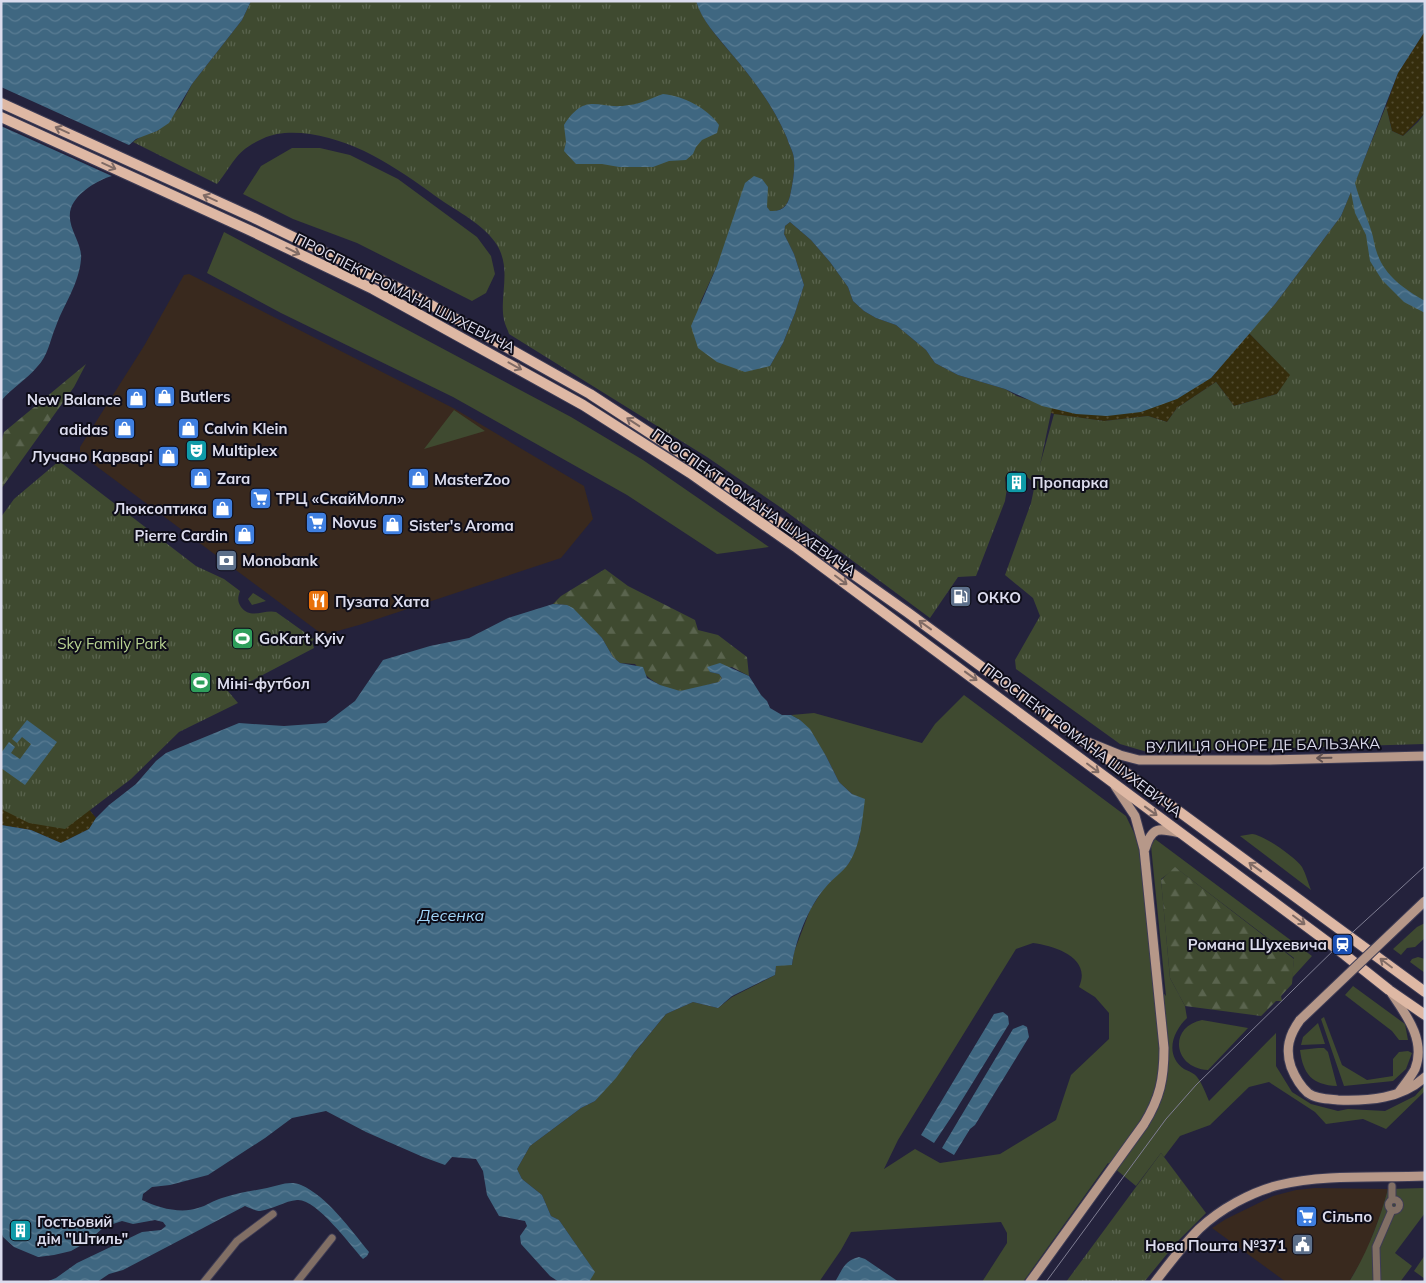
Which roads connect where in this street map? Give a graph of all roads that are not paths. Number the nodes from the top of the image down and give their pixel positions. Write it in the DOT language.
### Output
graph roads {
  1 [pos="1,103"];
  2 [pos="1,117"];
  3 [pos="1076,737"];
  4 [pos="1425,756"];
  5 [pos="1112,782"];
  6 [pos="1182,833"];
  7 [pos="1144,849"];
  8 [pos="1425,901"];
  9 [pos="1389,990"];
  10 [pos="1425,992"];
  11 [pos="1425,1015"];
  12 [pos="1425,1077"];
  13 [pos="1399,1093"];
  14 [pos="1425,1176"];
  15 [pos="1392,1186"];
  16 [pos="273,1214"];
  17 [pos="332,1238"];
  18 [pos="204,1282"];
  19 [pos="297,1282"];
  20 [pos="1030,1282"];
  21 [pos="1155,1282"];
  22 [pos="1377,1282"];
  3 -- 1 [label="main road, ПРОСПЕКТ РОМАНА ШУХЕВИЧА, one-way"];
  2 -- 5 [label="main road, ПРОСПЕКТ РОМАНА ШУХЕВИЧА, one-way"];
  4 -- 3 [label="main road, ВУЛИЦЯ ОНОРЕ ДЕ БАЛЬЗАКА, one-way"];
  10 -- 3 [label="main road, ПРОСПЕКТ РОМАНА ШУХЕВИЧА, one-way"];
  5 -- 6 [label="main road, ПРОСПЕКТ РОМАНА ШУХЕВИЧА, one-way"];
  5 -- 7 [label="main road"];
  6 -- 7 [label="main road"];
  6 -- 9 [label="main road, ПРОСПЕКТ РОМАНА ШУХЕВИЧА, one-way"];
  7 -- 20 [label="main road"];
  8 -- 13 [label="main road, bridge"];
  9 -- 11 [label="main road, ПРОСПЕКТ РОМАНА ШУХЕВИЧА"];
  9 -- 13 [label="main road"];
  12 -- 13 [label="main road"];
  14 -- 21 [label="main road"];
  15 -- 22 [label="street"];
  16 -- 18 [label="street"];
  17 -- 19 [label="street"];
}
